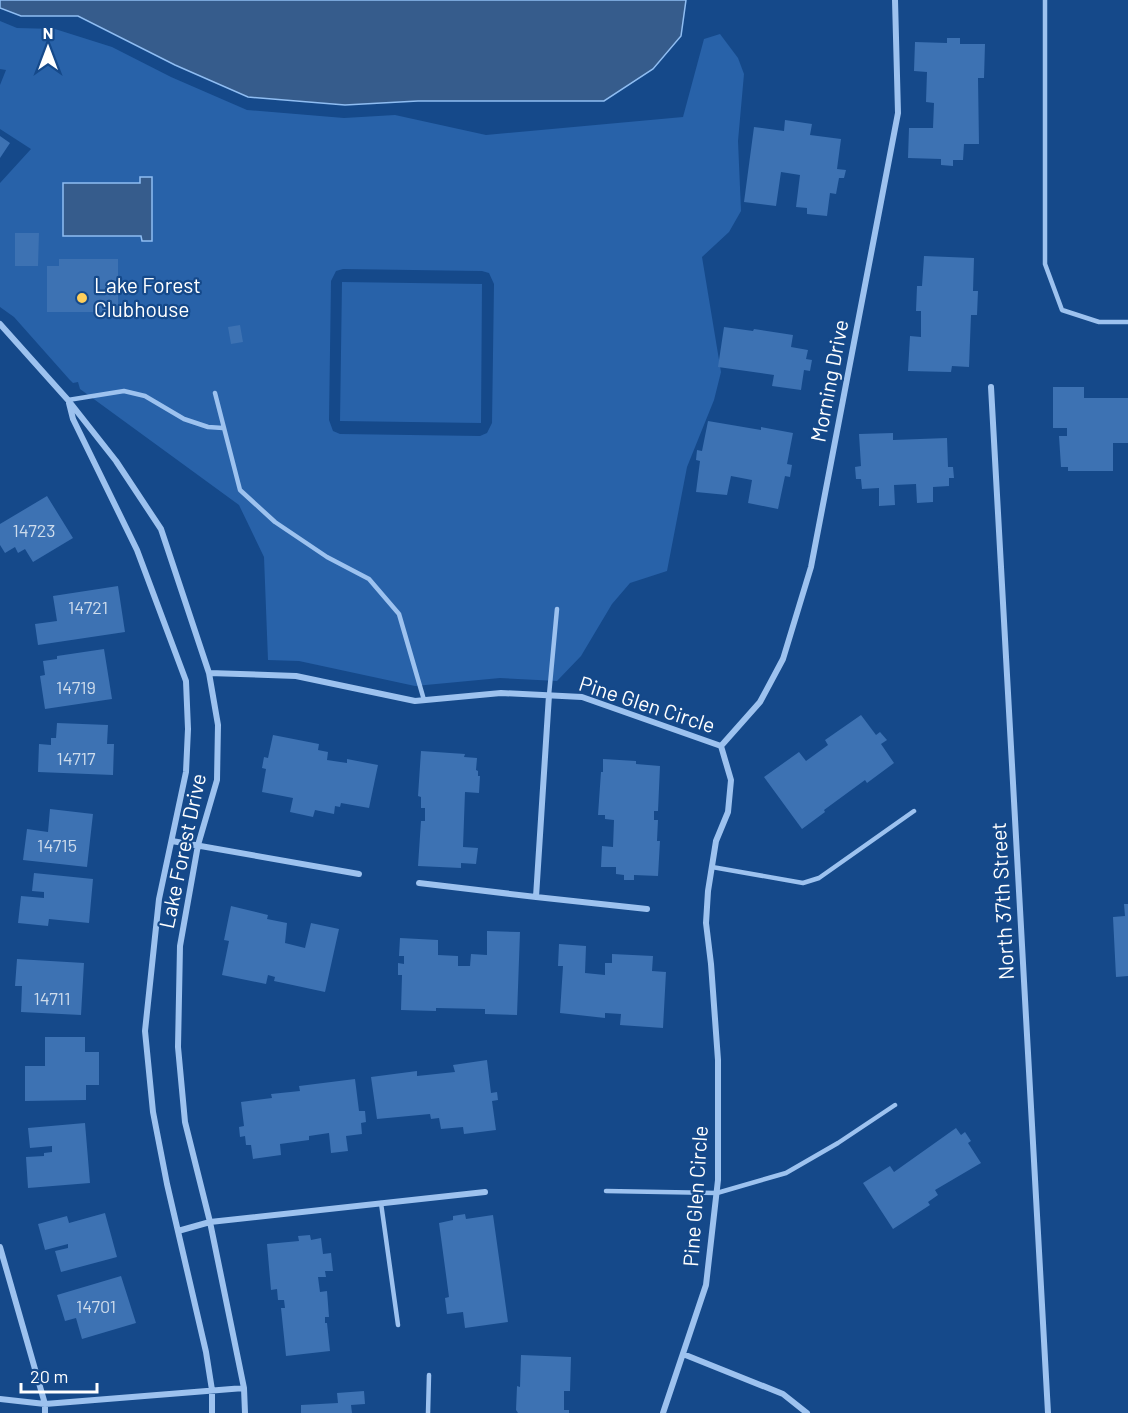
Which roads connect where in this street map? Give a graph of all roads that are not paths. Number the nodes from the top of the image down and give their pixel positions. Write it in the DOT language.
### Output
graph roads {
  1 [pos="895,0"];
  2 [pos="1045,0"];
  3 [pos="1128,322"];
  4 [pos="0,324"];
  5 [pos="992,387"];
  6 [pos="215,393"];
  7 [pos="69,400"];
  8 [pos="223,428"];
  9 [pos="557,609"];
  10 [pos="209,673"];
  11 [pos="549,695"];
  12 [pos="424,700"];
  13 [pos="721,746"];
  14 [pos="915,811"];
  15 [pos="172,841"];
  16 [pos="198,845"];
  17 [pos="712,867"];
  18 [pos="359,874"];
  19 [pos="419,883"];
  20 [pos="536,897"];
  21 [pos="646,909"];
  22 [pos="895,1105"];
  23 [pos="606,1191"];
  24 [pos="485,1192"];
  25 [pos="717,1193"];
  26 [pos="381,1203"];
  27 [pos="210,1222"];
  28 [pos="178,1231"];
  29 [pos="0,1247"];
  30 [pos="398,1325"];
  31 [pos="683,1354"];
  32 [pos="429,1375"];
  33 [pos="244,1388"];
  34 [pos="212,1390"];
  35 [pos="0,1398"];
  36 [pos="45,1404"];
  37 [pos="45,1413"];
  38 [pos="212,1413"];
  39 [pos="244,1413"];
  40 [pos="428,1413"];
  41 [pos="663,1413"];
  42 [pos="807,1413"];
  43 [pos="1048,1413"];
  1 -- 13 [label="street, Morning Drive"];
  2 -- 3 [label="lane"];
  4 -- 7 [label="street, Lake Forest Drive"];
  5 -- 43 [label="street, North 37th Street"];
  6 -- 8 [label="lane"];
  7 -- 8 [label="lane"];
  7 -- 10 [label="street, Lake Forest Drive"];
  7 -- 15 [label="street, Lake Forest Drive"];
  8 -- 12 [label="lane"];
  9 -- 11 [label="lane"];
  10 -- 12 [label="street, Pine Glen Circle"];
  10 -- 16 [label="street, Lake Forest Drive"];
  11 -- 12 [label="street, Pine Glen Circle"];
  11 -- 13 [label="street, Pine Glen Circle"];
  11 -- 20 [label="street"];
  13 -- 17 [label="street, Pine Glen Circle"];
  14 -- 17 [label="lane"];
  15 -- 16 [label="street"];
  15 -- 28 [label="street, Lake Forest Drive"];
  16 -- 18 [label="street"];
  16 -- 27 [label="street, Lake Forest Drive"];
  17 -- 25 [label="street, Pine Glen Circle"];
  19 -- 20 [label="street"];
  20 -- 21 [label="street"];
  22 -- 25 [label="lane"];
  23 -- 25 [label="lane"];
  24 -- 26 [label="street"];
  25 -- 31 [label="street, Pine Glen Circle"];
  26 -- 27 [label="street"];
  26 -- 30 [label="lane"];
  27 -- 28 [label="street"];
  27 -- 33 [label="street, Lake Forest Drive"];
  28 -- 34 [label="street, Lake Forest Drive"];
  29 -- 36 [label="street"];
  31 -- 41 [label="street, Pine Glen Circle"];
  31 -- 42 [label="street"];
  32 -- 40 [label="lane"];
  33 -- 34 [label="street"];
  33 -- 39 [label="street, Lake Forest Drive"];
  34 -- 36 [label="street"];
  34 -- 38 [label="street, Lake Forest Drive"];
  35 -- 36 [label="street"];
  36 -- 37 [label="street"];
}
